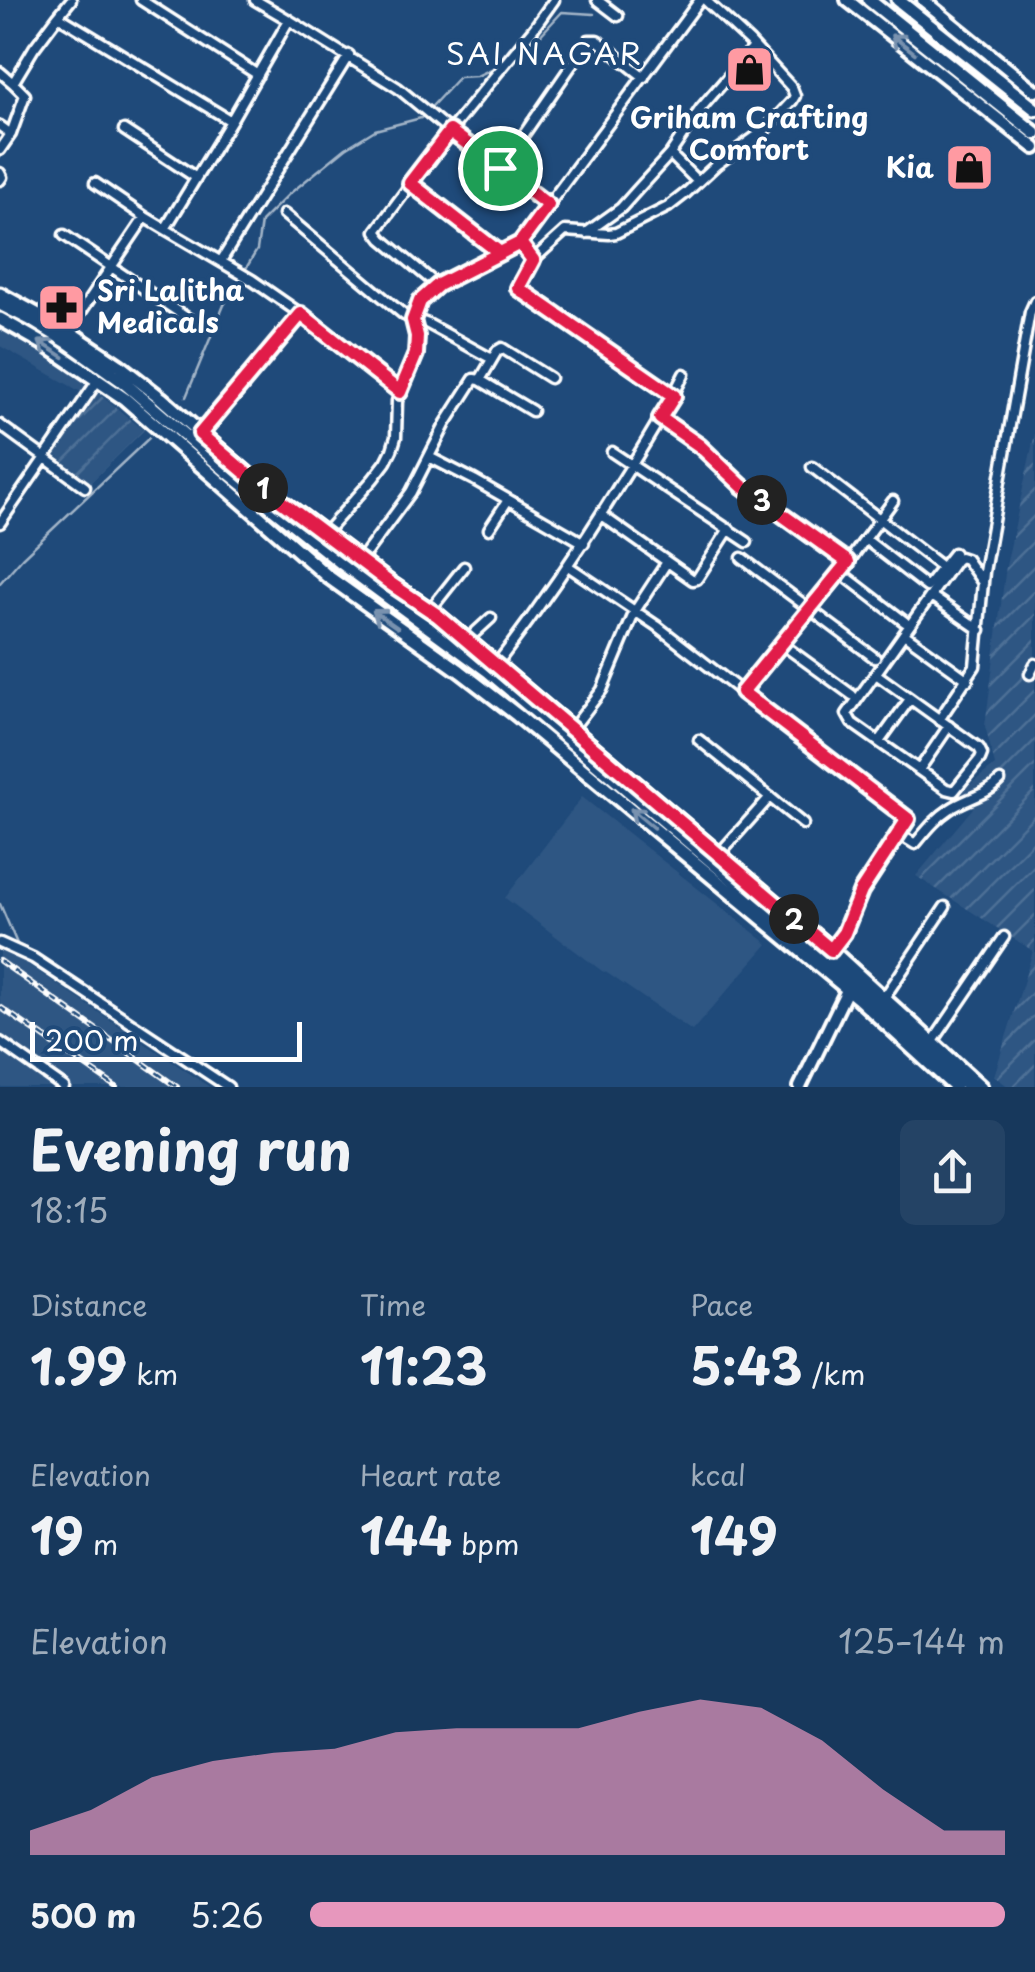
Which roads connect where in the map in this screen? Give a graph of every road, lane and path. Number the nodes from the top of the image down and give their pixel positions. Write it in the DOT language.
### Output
graph roads {
  1 [pos="71,0"];
  2 [pos="141,0"];
  3 [pos="255,0"];
  4 [pos="554,0"];
  5 [pos="597,0"];
  6 [pos="703,0"];
  7 [pos="847,0"];
  8 [pos="868,0"];
  9 [pos="898,0"];
  10 [pos="923,0"];
  11 [pos="58,16"];
  12 [pos="618,16"];
  13 [pos="289,20"];
  14 [pos="754,47"];
  15 [pos="348,55"];
  16 [pos="0,72"];
  17 [pos="258,75"];
  18 [pos="644,77"];
  19 [pos="14,83"];
  20 [pos="1035,92"];
  21 [pos="1035,110"];
  22 [pos="231,121"];
  23 [pos="0,126"];
  24 [pos="124,130"];
  25 [pos="450,131"];
  26 [pos="1035,133"];
  27 [pos="12,134"];
  28 [pos="1035,148"];
  29 [pos="0,150"];
  30 [pos="670,154"];
  31 [pos="500,168"];
  32 [pos="194,178"];
  33 [pos="95,182"];
  34 [pos="698,182"];
  35 [pos="410,183"];
  36 [pos="548,205"];
  37 [pos="284,214"];
  38 [pos="145,216"];
  39 [pos="164,229"];
  40 [pos="586,232"];
  41 [pos="64,235"];
  42 [pos="520,243"];
  43 [pos="500,253"];
  44 [pos="533,260"];
  45 [pos="220,262"];
  46 [pos="111,268"];
  47 [pos="438,285"];
  48 [pos="0,294"];
  49 [pos="1035,302"];
  50 [pos="0,304"];
  51 [pos="301,314"];
  52 [pos="0,319"];
  53 [pos="190,320"];
  54 [pos="413,320"];
  55 [pos="68,331"];
  56 [pos="492,358"];
  57 [pos="684,374"];
  58 [pos="550,378"];
  59 [pos="98,380"];
  60 [pos="480,380"];
  61 [pos="400,392"];
  62 [pos="674,396"];
  63 [pos="532,410"];
  64 [pos="660,418"];
  65 [pos="0,425"];
  66 [pos="200,434"];
  67 [pos="612,452"];
  68 [pos="429,457"];
  69 [pos="43,458"];
  70 [pos="632,465"];
  71 [pos="812,466"];
  72 [pos="85,487"];
  73 [pos="508,500"];
  74 [pos="893,501"];
  75 [pos="601,515"];
  76 [pos="881,518"];
  77 [pos="0,522"];
  78 [pos="489,529"];
  79 [pos="729,530"];
  80 [pos="324,534"];
  81 [pos="865,539"];
  82 [pos="584,542"];
  83 [pos="747,542"];
  84 [pos="954,553"];
  85 [pos="742,558"];
  86 [pos="360,561"];
  87 [pos="666,562"];
  88 [pos="848,562"];
  89 [pos="464,566"];
  90 [pos="568,566"];
  91 [pos="943,568"];
  92 [pos="840,572"];
  93 [pos="983,582"];
  94 [pos="931,596"];
  95 [pos="812,608"];
  96 [pos="430,610"];
  97 [pos="635,611"];
  98 [pos="491,618"];
  99 [pos="905,622"];
  100 [pos="980,630"];
  101 [pos="904,634"];
  102 [pos="466,640"];
  103 [pos="782,644"];
  104 [pos="876,658"];
  105 [pos="1035,664"];
  106 [pos="496,665"];
  107 [pos="876,674"];
  108 [pos="1030,674"];
  109 [pos="968,680"];
  110 [pos="742,692"];
  111 [pos="852,696"];
  112 [pos="910,699"];
  113 [pos="940,720"];
  114 [pos="949,726"];
  115 [pos="572,729"];
  116 [pos="699,740"];
  117 [pos="880,742"];
  118 [pos="919,770"];
  119 [pos="1000,780"];
  120 [pos="770,797"];
  121 [pos="803,824"];
  122 [pos="899,834"];
  123 [pos="718,854"];
  124 [pos="946,906"];
  125 [pos="1004,937"];
  126 [pos="0,943"];
  127 [pos="831,950"];
  128 [pos="851,981"];
  129 [pos="884,998"];
  130 [pos="0,1042"];
  131 [pos="932,1043"];
  132 [pos="64,1087"];
  133 [pos="228,1087"];
  134 [pos="800,1087"];
  135 [pos="954,1087"];
  136 [pos="968,1087"];
  137 [pos="981,1087"];
  1 -- 11 [label="street"];
  2 -- 17 [label="street"];
  3 -- 13 [label="street"];
  4 -- 25 [label="street"];
  5 -- 12 [label="street"];
  6 -- 14 [label="street"];
  6 -- 18 [label="street"];
  28 -- 7 [label="street, one-way"];
  8 -- 26 [label="main road"];
  9 -- 21 [label="main road"];
  10 -- 20 [label="street"];
  11 -- 19 [label="street"];
  11 -- 22 [label="street"];
  13 -- 15 [label="street"];
  13 -- 17 [label="street"];
  14 -- 30 [label="street"];
  14 -- 34 [label="street"];
  15 -- 25 [label="street"];
  15 -- 45 [label="street"];
  16 -- 19 [label="street"];
  17 -- 22 [label="street"];
  18 -- 31 [label="street"];
  18 -- 36 [label="street"];
  19 -- 27 [label="street"];
  22 -- 32 [label="street"];
  23 -- 27 [label="street"];
  24 -- 32 [label="street"];
  25 -- 31 [label="street"];
  25 -- 35 [label="street"];
  27 -- 29 [label="street"];
  30 -- 34 [label="street"];
  30 -- 40 [label="street"];
  31 -- 36 [label="street"];
  32 -- 39 [label="street"];
  33 -- 38 [label="street"];
  34 -- 40 [label="street"];
  35 -- 43 [label="street"];
  35 -- 47 [label="street"];
  36 -- 42 [label="street"];
  37 -- 54 [label="street"];
  38 -- 39 [label="street"];
  38 -- 46 [label="street"];
  39 -- 45 [label="street"];
  40 -- 44 [label="street"];
  41 -- 46 [label="street"];
  42 -- 43 [label="street"];
  42 -- 44 [label="street"];
  43 -- 47 [label="street"];
  44 -- 62 [label="street"];
  45 -- 51 [label="street"];
  46 -- 53 [label="street"];
  46 -- 55 [label="street"];
  47 -- 54 [label="street"];
  48 -- 55 [label="main road"];
  49 -- 93 [label="street"];
  50 -- 128 [label="main road"];
  51 -- 61 [label="street"];
  51 -- 66 [label="street"];
  59 -- 52 [label="main road, one-way"];
  54 -- 56 [label="street"];
  54 -- 61 [label="street"];
  55 -- 66 [label="main road"];
  56 -- 58 [label="street"];
  56 -- 60 [label="street"];
  57 -- 62 [label="street"];
  59 -- 69 [label="street"];
  128 -- 59 [label="main road, one-way"];
  60 -- 63 [label="street"];
  60 -- 68 [label="street"];
  61 -- 80 [label="street"];
  62 -- 64 [label="street"];
  64 -- 70 [label="street"];
  64 -- 88 [label="street"];
  65 -- 69 [label="street"];
  66 -- 80 [label="main road"];
  67 -- 70 [label="street"];
  68 -- 73 [label="street"];
  68 -- 86 [label="street"];
  69 -- 72 [label="street"];
  69 -- 77 [label="street"];
  70 -- 75 [label="street"];
  70 -- 79 [label="street"];
  71 -- 76 [label="street"];
  73 -- 78 [label="street"];
  73 -- 82 [label="street"];
  74 -- 76 [label="street"];
  75 -- 82 [label="street"];
  75 -- 87 [label="street"];
  76 -- 81 [label="street"];
  76 -- 91 [label="street"];
  79 -- 83 [label="street"];
  79 -- 87 [label="street"];
  80 -- 86 [label="main road"];
  81 -- 88 [label="street"];
  81 -- 91 [label="street"];
  82 -- 90 [label="street"];
  84 -- 91 [label="street"];
  85 -- 95 [label="street"];
  86 -- 96 [label="main road"];
  87 -- 97 [label="street"];
  88 -- 92 [label="street"];
  89 -- 96 [label="street"];
  90 -- 97 [label="street"];
  90 -- 106 [label="street"];
  92 -- 95 [label="street"];
  92 -- 99 [label="street"];
  93 -- 94 [label="street"];
  93 -- 100 [label="street"];
  94 -- 100 [label="street"];
  94 -- 101 [label="street"];
  95 -- 103 [label="street"];
  95 -- 104 [label="street"];
  96 -- 102 [label="main road"];
  97 -- 110 [label="street"];
  97 -- 115 [label="street"];
  98 -- 102 [label="street"];
  100 -- 109 [label="street"];
  101 -- 107 [label="street"];
  101 -- 109 [label="street"];
  102 -- 106 [label="main road"];
  103 -- 110 [label="street"];
  103 -- 111 [label="street"];
  105 -- 108 [label="street"];
  106 -- 115 [label="main road"];
  107 -- 112 [label="street"];
  107 -- 117 [label="street"];
  109 -- 113 [label="street"];
  110 -- 122 [label="street"];
  112 -- 113 [label="street"];
  112 -- 117 [label="street"];
  113 -- 114 [label="street"];
  114 -- 118 [label="street"];
  114 -- 118 [label="street"];
  115 -- 123 [label="main road"];
  116 -- 120 [label="street"];
  117 -- 118 [label="street"];
  119 -- 122 [label="street"];
  120 -- 121 [label="street"];
  120 -- 123 [label="street"];
  122 -- 127 [label="street"];
  123 -- 127 [label="main road"];
  124 -- 129 [label="street"];
  125 -- 131 [label="street"];
  126 -- 133 [label="street"];
  127 -- 128 [label="main road"];
  128 -- 129 [label="main road"];
  128 -- 134 [label="street"];
  128 -- 135 [label="main road"];
  128 -- 136 [label="main road"];
  129 -- 131 [label="main road"];
  130 -- 132 [label="street"];
  131 -- 137 [label="main road"];
}
